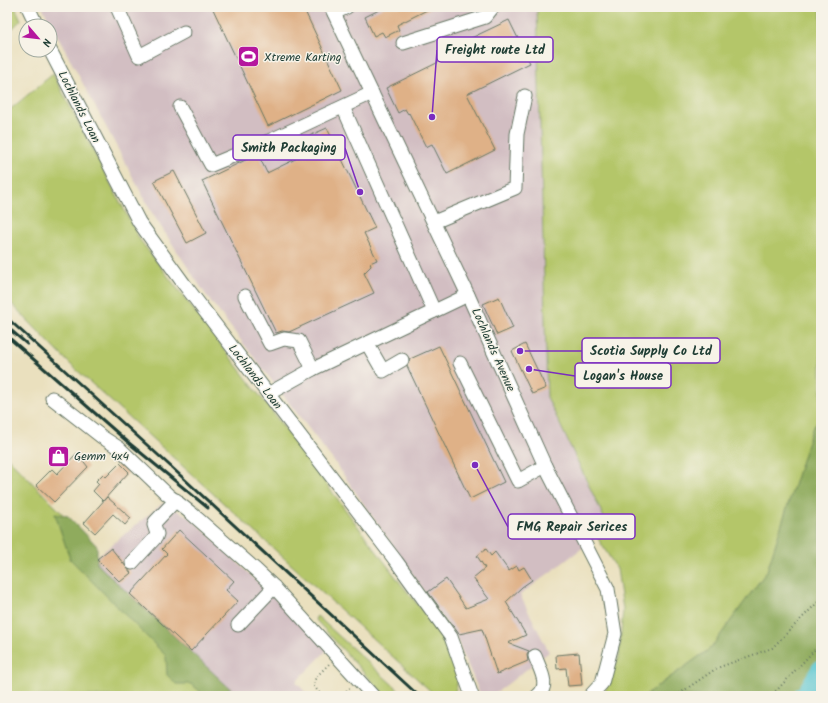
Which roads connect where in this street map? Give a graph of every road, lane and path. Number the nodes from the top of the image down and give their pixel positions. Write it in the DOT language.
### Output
graph roads {
  1 [pos="28,7"];
  2 [pos="117,7"];
  3 [pos="348,7"];
  4 [pos="493,7"];
  5 [pos="333,10"];
  6 [pos="33,18"];
  7 [pos="184,32"];
  8 [pos="403,43"];
  9 [pos="54,58"];
  10 [pos="372,93"];
  11 [pos="526,96"];
  12 [pos="180,107"];
  13 [pos="343,107"];
  14 [pos="434,222"];
  15 [pos="468,295"];
  16 [pos="245,296"];
  17 [pos="434,311"];
  18 [pos="367,343"];
  19 [pos="402,360"];
  20 [pos="460,363"];
  21 [pos="313,369"];
  22 [pos="268,394"];
  23 [pos="52,398"];
  24 [pos="545,466"];
  25 [pos="176,500"];
  26 [pos="132,564"];
  27 [pos="274,587"];
  28 [pos="821,599"];
  29 [pos="238,625"];
  30 [pos="821,643"];
  31 [pos="337,656"];
  32 [pos="535,656"];
  33 [pos="322,696"];
  34 [pos="374,696"];
  35 [pos="472,696"];
  36 [pos="537,696"];
  37 [pos="590,696"];
  38 [pos="676,696"];
  39 [pos="769,696"];
  1 -- 6 [label="street"];
  2 -- 7 [label="street"];
  3 -- 5 [label="street"];
  4 -- 8 [label="street"];
  5 -- 10 [label="street, Lochlands Avenue"];
  9 -- 22 [label="street, Lochlands Loan"];
  10 -- 13 [label="street"];
  10 -- 14 [label="street, Lochlands Avenue"];
  11 -- 14 [label="street"];
  12 -- 13 [label="street"];
  13 -- 17 [label="street"];
  14 -- 15 [label="street, Lochlands Avenue"];
  15 -- 17 [label="street"];
  15 -- 24 [label="street, Lochlands Avenue"];
  16 -- 21 [label="street"];
  17 -- 18 [label="street"];
  18 -- 19 [label="street"];
  18 -- 21 [label="street"];
  20 -- 24 [label="street"];
  21 -- 22 [label="street"];
  22 -- 35 [label="street, Lochlands Loan"];
  23 -- 25 [label="street"];
  24 -- 37 [label="street, Lochlands Avenue"];
  25 -- 26 [label="street"];
  25 -- 27 [label="street"];
  27 -- 29 [label="street"];
  27 -- 31 [label="street"];
  28 -- 38 [label="path"];
  30 -- 39 [label="path"];
  31 -- 33 [label="path"];
  31 -- 34 [label="street"];
  32 -- 36 [label="street"];
}
